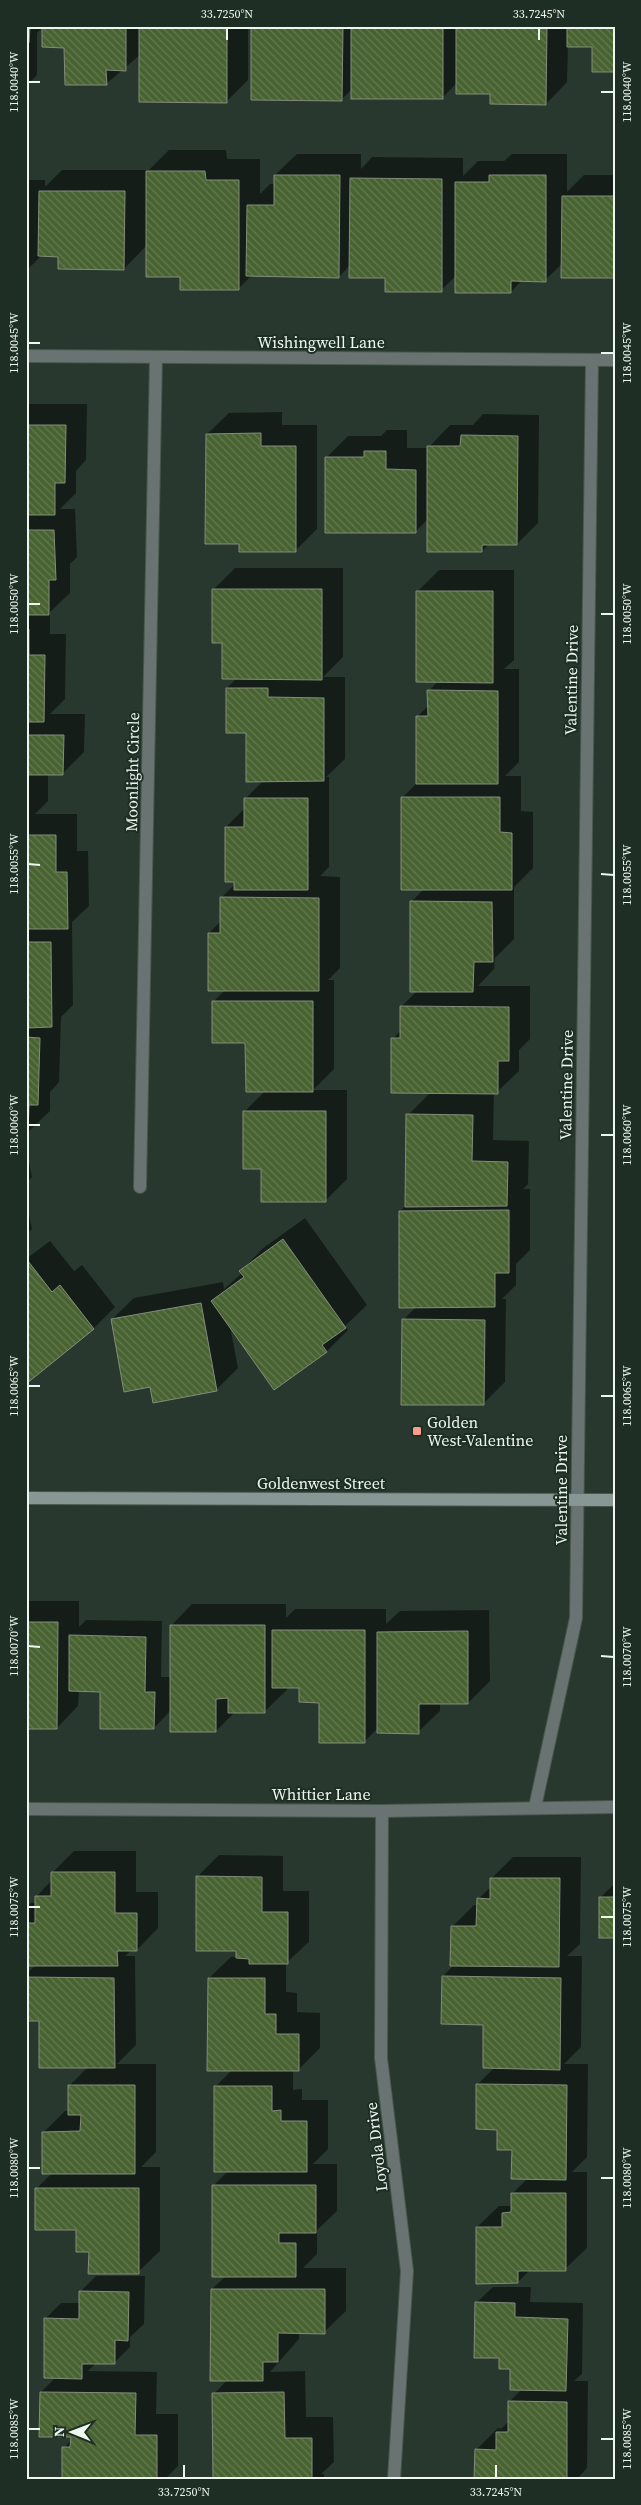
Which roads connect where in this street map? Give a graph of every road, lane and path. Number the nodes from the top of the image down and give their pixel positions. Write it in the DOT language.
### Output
graph roads {
  1 [pos="26,356"];
  2 [pos="156,357"];
  3 [pos="592,360"];
  4 [pos="615,360"];
  5 [pos="140,1188"];
  6 [pos="26,1498"];
  7 [pos="577,1500"];
  8 [pos="615,1500"];
  9 [pos="535,1806"];
  10 [pos="615,1807"];
  11 [pos="26,1809"];
  12 [pos="382,1811"];
  13 [pos="394,2479"];
  1 -- 2 [label="street, Wishingwell Lane"];
  2 -- 3 [label="street, Wishingwell Lane"];
  2 -- 5 [label="street, Moonlight Circle"];
  3 -- 4 [label="street, Wishingwell Lane"];
  3 -- 7 [label="street, Valentine Drive"];
  6 -- 7 [label="main road, Goldenwest Street"];
  7 -- 8 [label="main road, Goldenwest Street"];
  7 -- 9 [label="street, Valentine Drive"];
  9 -- 10 [label="street, Whittier Lane"];
  9 -- 12 [label="street, Whittier Lane"];
  11 -- 12 [label="street, Whittier Lane"];
  12 -- 13 [label="street, Loyola Drive"];
}
